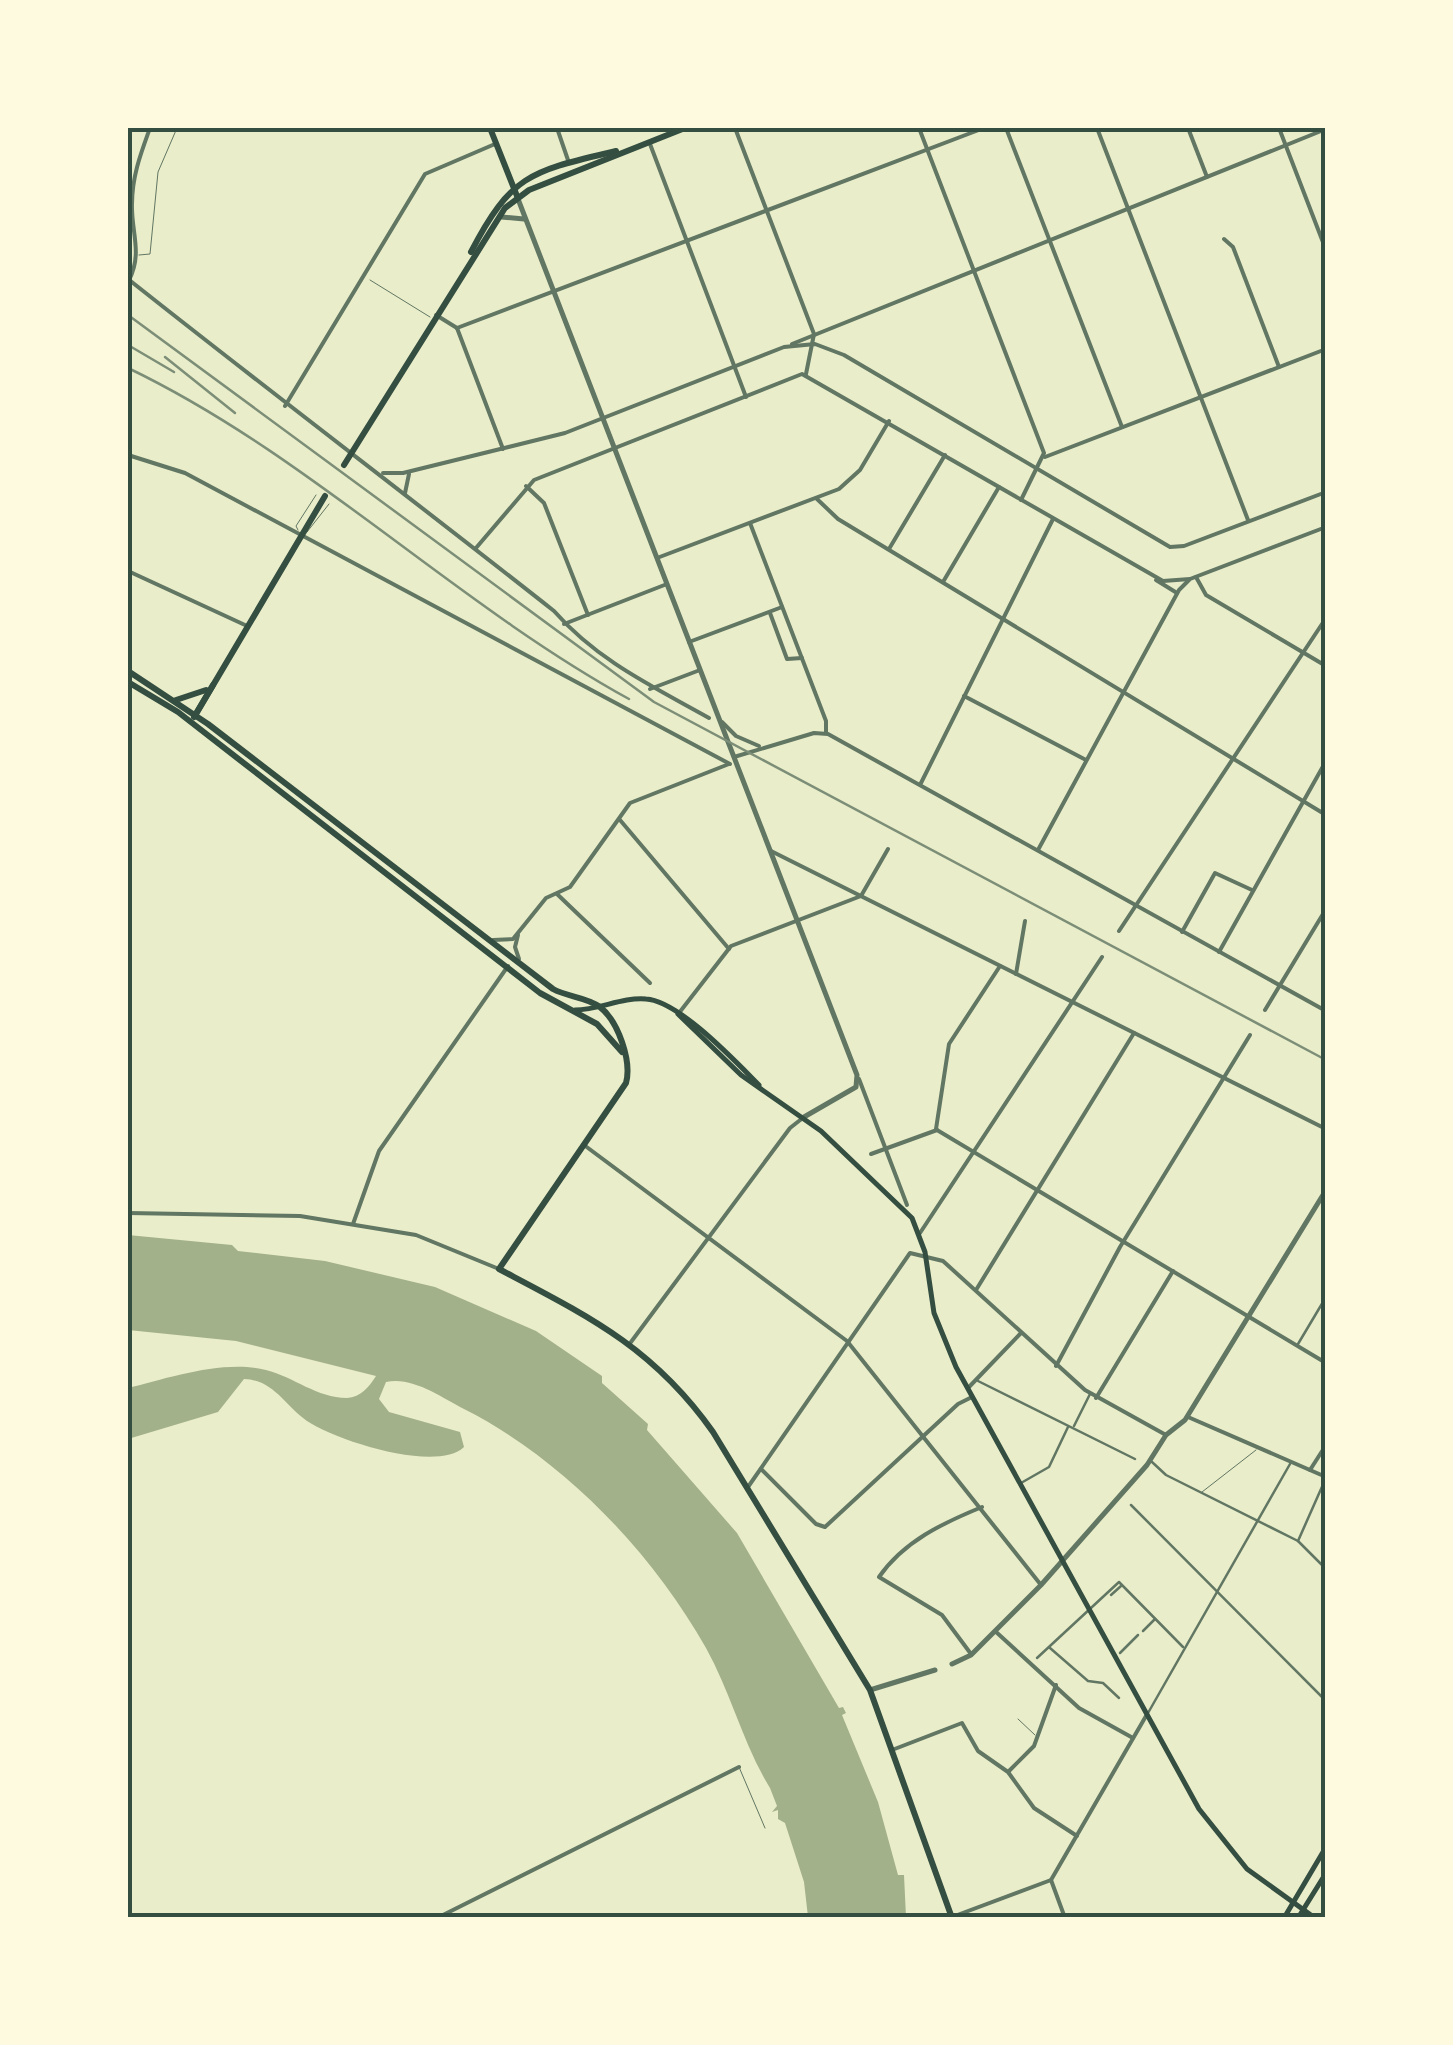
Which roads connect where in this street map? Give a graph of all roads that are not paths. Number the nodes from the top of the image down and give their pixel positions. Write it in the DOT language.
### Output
graph roads {
  1 [pos="150,128"];
  2 [pos="178,128"];
  3 [pos="490,128"];
  4 [pos="557,128"];
  5 [pos="685,128"];
  6 [pos="736,128"];
  7 [pos="919,128"];
  8 [pos="984,128"];
  9 [pos="1006,128"];
  10 [pos="1097,128"];
  11 [pos="1188,128"];
  12 [pos="1279,128"];
  13 [pos="1326,129"];
  14 [pos="649,141"];
  15 [pos="496,144"];
  16 [pos="1285,145"];
  17 [pos="632,148"];
  18 [pos="928,149"];
  19 [pos="569,163"];
  20 [pos="1207,177"];
  21 [pos="513,186"];
  22 [pos="517,196"];
  23 [pos="1128,208"];
  24 [pos="766,209"];
  25 [pos="498,218"];
  26 [pos="526,220"];
  27 [pos="686,239"];
  28 [pos="1224,239"];
  29 [pos="1050,240"];
  30 [pos="1326,250"];
  31 [pos="138,256"];
  32 [pos="974,270"];
  33 [pos="458,277"];
  34 [pos="128,279"];
  35 [pos="370,280"];
  36 [pos="553,290"];
  37 [pos="434,317"];
  38 [pos="458,328"];
  39 [pos="814,334"];
  40 [pos="815,344"];
  41 [pos="789,346"];
  42 [pos="1326,349"];
  43 [pos="734,367"];
  44 [pos="1279,367"];
  45 [pos="806,374"];
  46 [pos="746,396"];
  47 [pos="1201,397"];
  48 [pos="285,406"];
  49 [pos="602,418"];
  50 [pos="888,420"];
  51 [pos="1122,427"];
  52 [pos="503,449"];
  53 [pos="614,449"];
  54 [pos="353,451"];
  55 [pos="946,454"];
  56 [pos="128,455"];
  57 [pos="340,455"];
  58 [pos="1044,457"];
  59 [pos="354,464"];
  60 [pos="344,465"];
  61 [pos="1039,470"];
  62 [pos="412,471"];
  63 [pos="383,474"];
  64 [pos="526,486"];
  65 [pos="999,486"];
  66 [pos="1326,492"];
  67 [pos="405,494"];
  68 [pos="320,495"];
  69 [pos="818,499"];
  70 [pos="1021,500"];
  71 [pos="330,504"];
  72 [pos="1053,519"];
  73 [pos="1248,522"];
  74 [pos="750,524"];
  75 [pos="1326,527"];
  76 [pos="301,534"];
  77 [pos="476,548"];
  78 [pos="889,550"];
  79 [pos="656,558"];
  80 [pos="128,571"];
  81 [pos="1144,573"];
  82 [pos="1193,578"];
  83 [pos="943,582"];
  84 [pos="667,584"];
  85 [pos="1177,593"];
  86 [pos="782,607"];
  87 [pos="769,612"];
  88 [pos="588,615"];
  89 [pos="1326,618"];
  90 [pos="1003,619"];
  91 [pos="564,624"];
  92 [pos="246,625"];
  93 [pos="690,642"];
  94 [pos="1304,653"];
  95 [pos="802,658"];
  96 [pos="1326,666"];
  97 [pos="700,670"];
  98 [pos="128,672"];
  99 [pos="216,678"];
  100 [pos="128,682"];
  101 [pos="207,689"];
  102 [pos="650,689"];
  103 [pos="1124,692"];
  104 [pos="964,696"];
  105 [pos="175,700"];
  106 [pos="719,717"];
  107 [pos="193,718"];
  108 [pos="709,718"];
  109 [pos="826,733"];
  110 [pos="763,747"];
  111 [pos="1233,759"];
  112 [pos="1086,760"];
  113 [pos="733,761"];
  114 [pos="1326,761"];
  115 [pos="920,785"];
  116 [pos="1302,800"];
  117 [pos="1326,814"];
  118 [pos="620,820"];
  119 [pos="888,849"];
  120 [pos="1038,850"];
  121 [pos="771,851"];
  122 [pos="1252,890"];
  123 [pos="557,894"];
  124 [pos="861,896"];
  125 [pos="1136,906"];
  126 [pos="1326,909"];
  127 [pos="798,919"];
  128 [pos="1025,921"];
  129 [pos="1119,931"];
  130 [pos="1182,932"];
  131 [pos="518,934"];
  132 [pos="485,936"];
  133 [pos="729,949"];
  134 [pos="1219,952"];
  135 [pos="1102,957"];
  136 [pos="520,964"];
  137 [pos="508,966"];
  138 [pos="1000,966"];
  139 [pos="1016,974"];
  140 [pos="650,983"];
  141 [pos="1279,986"];
  142 [pos="1072,1001"];
  143 [pos="600,1007"];
  144 [pos="575,1010"];
  145 [pos="1265,1010"];
  146 [pos="1326,1012"];
  147 [pos="678,1014"];
  148 [pos="597,1024"];
  149 [pos="1134,1033"];
  150 [pos="1250,1035"];
  151 [pos="626,1056"];
  152 [pos="857,1075"];
  153 [pos="1224,1077"];
  154 [pos="804,1117"];
  155 [pos="1326,1129"];
  156 [pos="937,1130"];
  157 [pos="582,1144"];
  158 [pos="886,1149"];
  159 [pos="972,1152"];
  160 [pos="871,1154"];
  161 [pos="1326,1190"];
  162 [pos="1037,1191"];
  163 [pos="906,1207"];
  164 [pos="128,1213"];
  165 [pos="912,1218"];
  166 [pos="926,1222"];
  167 [pos="353,1224"];
  168 [pos="920,1233"];
  169 [pos="708,1238"];
  170 [pos="1124,1241"];
  171 [pos="926,1257"];
  172 [pos="499,1269"];
  173 [pos="1173,1271"];
  174 [pos="976,1290"];
  175 [pos="1326,1296"];
  176 [pos="1247,1315"];
  177 [pos="1021,1333"];
  178 [pos="848,1341"];
  179 [pos="631,1342"];
  180 [pos="1297,1346"];
  181 [pos="1325,1363"];
  182 [pos="1056,1366"];
  183 [pos="976,1380"];
  184 [pos="968,1389"];
  185 [pos="1090,1394"];
  186 [pos="972,1397"];
  187 [pos="1096,1398"];
  188 [pos="1187,1417"];
  189 [pos="1071,1427"];
  190 [pos="1166,1435"];
  191 [pos="924,1437"];
  192 [pos="1326,1445"];
  193 [pos="1259,1448"];
  194 [pos="1135,1459"];
  195 [pos="1151,1460"];
  196 [pos="1292,1462"];
  197 [pos="762,1469"];
  198 [pos="1310,1470"];
  199 [pos="1326,1478"];
  200 [pos="1021,1484"];
  201 [pos="748,1486"];
  202 [pos="1202,1492"];
  203 [pos="1131,1506"];
  204 [pos="982,1507"];
  205 [pos="1257,1521"];
  206 [pos="1298,1542"];
  207 [pos="1064,1558"];
  208 [pos="1326,1569"];
  209 [pos="1041,1586"];
  210 [pos="1217,1592"];
  211 [pos="1155,1619"];
  212 [pos="996,1631"];
  213 [pos="1143,1631"];
  214 [pos="1138,1636"];
  215 [pos="1050,1648"];
  216 [pos="1184,1648"];
  217 [pos="1120,1653"];
  218 [pos="971,1655"];
  219 [pos="1037,1658"];
  220 [pos="952,1664"];
  221 [pos="936,1670"];
  222 [pos="1056,1685"];
  223 [pos="870,1690"];
  224 [pos="1118,1698"];
  225 [pos="1326,1701"];
  226 [pos="1147,1714"];
  227 [pos="1018,1720"];
  228 [pos="1038,1737"];
  229 [pos="1134,1739"];
  230 [pos="891,1750"];
  231 [pos="739,1767"];
  232 [pos="1008,1772"];
  233 [pos="765,1828"];
  234 [pos="1077,1836"];
  235 [pos="1326,1847"];
  236 [pos="1326,1873"];
  237 [pos="1052,1880"];
  238 [pos="1292,1904"];
  239 [pos="1303,1910"];
  240 [pos="952,1917"];
  241 [pos="437,1918"];
  242 [pos="1065,1918"];
  243 [pos="1284,1918"];
  244 [pos="1298,1918"];
  245 [pos="1314,1918"];
  1 -- 31 [label="street"];
  2 -- 31 [label="lane"];
  3 -- 15 [label="main road"];
  4 -- 19 [label="street"];
  5 -- 14 [label="main road"];
  6 -- 24 [label="street"];
  7 -- 18 [label="street"];
  8 -- 18 [label="street"];
  9 -- 29 [label="street"];
  10 -- 23 [label="street"];
  11 -- 20 [label="street"];
  12 -- 16 [label="street"];
  13 -- 16 [label="street"];
  14 -- 17 [label="main road"];
  14 -- 27 [label="street"];
  15 -- 21 [label="main road"];
  15 -- 48 [label="street"];
  16 -- 20 [label="street"];
  16 -- 30 [label="street"];
  17 -- 19 [label="main road"];
  17 -- 22 [label="main road"];
  18 -- 24 [label="street"];
  18 -- 32 [label="street"];
  19 -- 21 [label="main road"];
  20 -- 23 [label="street"];
  21 -- 22 [label="main road"];
  21 -- 33 [label="main road"];
  22 -- 25 [label="main road"];
  22 -- 26 [label="street"];
  23 -- 29 [label="street"];
  23 -- 47 [label="street"];
  24 -- 27 [label="street"];
  24 -- 39 [label="street"];
  25 -- 26 [label="street"];
  25 -- 33 [label="main road"];
  26 -- 36 [label="street"];
  27 -- 36 [label="street"];
  27 -- 43 [label="street"];
  28 -- 44 [label="street"];
  29 -- 32 [label="street"];
  29 -- 51 [label="street"];
  31 -- 34 [label="street"];
  32 -- 39 [label="street"];
  32 -- 58 [label="street"];
  33 -- 37 [label="main road"];
  34 -- 48 [label="street"];
  35 -- 37 [label="lane"];
  36 -- 38 [label="street"];
  36 -- 49 [label="street"];
  37 -- 38 [label="street"];
  37 -- 54 [label="main road"];
  38 -- 52 [label="street"];
  39 -- 40 [label="street"];
  39 -- 41 [label="street"];
  40 -- 41 [label="street"];
  40 -- 45 [label="street"];
  40 -- 61 [label="street"];
  41 -- 43 [label="street"];
  42 -- 44 [label="street"];
  43 -- 46 [label="street"];
  43 -- 49 [label="street"];
  44 -- 47 [label="street"];
  45 -- 46 [label="street"];
  45 -- 50 [label="street"];
  46 -- 53 [label="street"];
  47 -- 51 [label="street"];
  47 -- 73 [label="street"];
  48 -- 54 [label="street"];
  49 -- 52 [label="street"];
  49 -- 53 [label="street"];
  50 -- 55 [label="street"];
  50 -- 69 [label="street"];
  51 -- 58 [label="street"];
  52 -- 62 [label="street"];
  53 -- 64 [label="street"];
  53 -- 79 [label="street"];
  54 -- 57 [label="lane"];
  54 -- 59 [label="lane"];
  54 -- 60 [label="main road"];
  54 -- 63 [label="street"];
  55 -- 65 [label="street"];
  55 -- 78 [label="street"];
  56 -- 76 [label="street"];
  58 -- 61 [label="street"];
  61 -- 70 [label="street"];
  61 -- 73 [label="street"];
  62 -- 63 [label="street"];
  62 -- 67 [label="street"];
  63 -- 67 [label="street"];
  64 -- 77 [label="street"];
  64 -- 88 [label="street"];
  65 -- 70 [label="street"];
  65 -- 83 [label="street"];
  66 -- 73 [label="street"];
  67 -- 77 [label="street"];
  68 -- 76 [label="main road"];
  69 -- 74 [label="street"];
  69 -- 78 [label="street"];
  70 -- 72 [label="street"];
  71 -- 76 [label="lane"];
  72 -- 81 [label="street"];
  72 -- 90 [label="street"];
  74 -- 79 [label="street"];
  74 -- 86 [label="street"];
  75 -- 82 [label="street"];
  76 -- 92 [label="main road"];
  76 -- 113 [label="street"];
  77 -- 91 [label="street"];
  78 -- 83 [label="street"];
  79 -- 84 [label="street"];
  80 -- 92 [label="street"];
  81 -- 82 [label="street"];
  81 -- 85 [label="street"];
  82 -- 85 [label="street"];
  82 -- 94 [label="street"];
  83 -- 90 [label="street"];
  84 -- 88 [label="street"];
  84 -- 93 [label="street"];
  85 -- 103 [label="street"];
  86 -- 87 [label="street"];
  86 -- 95 [label="street"];
  87 -- 93 [label="street"];
  87 -- 95 [label="street"];
  88 -- 91 [label="street"];
  89 -- 94 [label="street"];
  90 -- 103 [label="street"];
  90 -- 104 [label="street"];
  91 -- 102 [label="street"];
  92 -- 99 [label="main road"];
  93 -- 97 [label="street"];
  94 -- 96 [label="street"];
  94 -- 111 [label="street"];
  95 -- 109 [label="street"];
  97 -- 102 [label="street"];
  97 -- 106 [label="street"];
  98 -- 105 [label="main road"];
  99 -- 101 [label="main road"];
  99 -- 107 [label="main road"];
  100 -- 107 [label="main road"];
  101 -- 105 [label="main road"];
  101 -- 107 [label="main road"];
  102 -- 108 [label="street"];
  103 -- 111 [label="street"];
  103 -- 112 [label="street"];
  104 -- 112 [label="street"];
  104 -- 115 [label="street"];
  105 -- 107 [label="main road"];
  106 -- 110 [label="street"];
  106 -- 113 [label="street"];
  107 -- 132 [label="main road"];
  107 -- 137 [label="main road"];
  109 -- 110 [label="street"];
  109 -- 115 [label="street"];
  110 -- 113 [label="street"];
  111 -- 116 [label="street"];
  111 -- 125 [label="street"];
  112 -- 120 [label="street"];
  113 -- 118 [label="street"];
  113 -- 121 [label="street"];
  114 -- 116 [label="street"];
  115 -- 120 [label="street"];
  116 -- 117 [label="street"];
  116 -- 122 [label="street"];
  118 -- 123 [label="street"];
  118 -- 133 [label="street"];
  119 -- 124 [label="street"];
  120 -- 125 [label="street"];
  121 -- 124 [label="street"];
  121 -- 127 [label="street"];
  122 -- 130 [label="street"];
  122 -- 134 [label="street"];
  123 -- 131 [label="street"];
  123 -- 140 [label="street"];
  124 -- 127 [label="street"];
  124 -- 138 [label="street"];
  125 -- 129 [label="street"];
  125 -- 130 [label="street"];
  126 -- 141 [label="street"];
  127 -- 133 [label="street"];
  127 -- 152 [label="street"];
  128 -- 139 [label="street"];
  130 -- 134 [label="street"];
  131 -- 132 [label="street"];
  131 -- 136 [label="street"];
  132 -- 136 [label="main road"];
  133 -- 147 [label="street"];
  134 -- 141 [label="street"];
  135 -- 142 [label="street"];
  136 -- 143 [label="main road"];
  137 -- 144 [label="main road"];
  137 -- 167 [label="street"];
  138 -- 139 [label="street"];
  138 -- 156 [label="street"];
  139 -- 142 [label="street"];
  141 -- 145 [label="street"];
  141 -- 146 [label="street"];
  142 -- 149 [label="street"];
  142 -- 159 [label="street"];
  143 -- 144 [label="main road"];
  143 -- 147 [label="main road"];
  143 -- 148 [label="main road"];
  143 -- 151 [label="main road"];
  144 -- 148 [label="main road"];
  147 -- 154 [label="main road"];
  148 -- 151 [label="main road"];
  149 -- 153 [label="street"];
  149 -- 162 [label="street"];
  150 -- 153 [label="street"];
  151 -- 157 [label="main road"];
  152 -- 154 [label="street"];
  152 -- 158 [label="street"];
  153 -- 155 [label="street"];
  153 -- 170 [label="street"];
  154 -- 163 [label="main road"];
  154 -- 169 [label="street"];
  156 -- 158 [label="street"];
  156 -- 159 [label="street"];
  157 -- 169 [label="street"];
  157 -- 172 [label="main road"];
  158 -- 160 [label="street"];
  158 -- 163 [label="street"];
  159 -- 162 [label="street"];
  159 -- 166 [label="street"];
  161 -- 176 [label="street"];
  162 -- 170 [label="street"];
  162 -- 174 [label="street"];
  163 -- 165 [label="main road"];
  164 -- 167 [label="street"];
  165 -- 166 [label="street"];
  165 -- 168 [label="main road"];
  166 -- 168 [label="street"];
  167 -- 172 [label="street"];
  168 -- 171 [label="main road"];
  169 -- 178 [label="street"];
  169 -- 179 [label="street"];
  170 -- 173 [label="street"];
  170 -- 182 [label="street"];
  171 -- 174 [label="street"];
  171 -- 178 [label="street"];
  171 -- 184 [label="main road"];
  172 -- 179 [label="main road"];
  173 -- 176 [label="street"];
  173 -- 187 [label="street"];
  174 -- 177 [label="street"];
  175 -- 180 [label="street"];
  176 -- 180 [label="street"];
  176 -- 188 [label="street"];
  177 -- 182 [label="street"];
  177 -- 183 [label="street"];
  178 -- 191 [label="street"];
  178 -- 197 [label="street"];
  179 -- 201 [label="main road"];
  180 -- 181 [label="street"];
  182 -- 185 [label="street"];
  183 -- 184 [label="street"];
  183 -- 189 [label="street"];
  184 -- 186 [label="main road"];
  185 -- 187 [label="street"];
  185 -- 189 [label="street"];
  186 -- 191 [label="street"];
  186 -- 200 [label="main road"];
  187 -- 190 [label="street"];
  188 -- 190 [label="street"];
  188 -- 193 [label="street"];
  189 -- 194 [label="street"];
  189 -- 200 [label="street"];
  190 -- 195 [label="street"];
  191 -- 197 [label="street"];
  191 -- 204 [label="street"];
  192 -- 198 [label="street"];
  193 -- 196 [label="street"];
  193 -- 202 [label="lane"];
  195 -- 202 [label="street"];
  195 -- 207 [label="street"];
  196 -- 198 [label="street"];
  196 -- 205 [label="street"];
  197 -- 201 [label="street"];
  198 -- 199 [label="street"];
  199 -- 206 [label="street"];
  200 -- 207 [label="main road"];
  201 -- 223 [label="main road"];
  202 -- 205 [label="street"];
  203 -- 210 [label="street"];
  204 -- 209 [label="street"];
  204 -- 218 [label="street"];
  205 -- 206 [label="street"];
  205 -- 210 [label="street"];
  206 -- 208 [label="street"];
  207 -- 209 [label="street"];
  207 -- 226 [label="main road"];
  209 -- 212 [label="street"];
  210 -- 216 [label="street"];
  210 -- 225 [label="street"];
  211 -- 213 [label="street"];
  211 -- 215 [label="street"];
  211 -- 216 [label="street"];
  212 -- 218 [label="street"];
  212 -- 222 [label="street"];
  214 -- 217 [label="street"];
  215 -- 219 [label="street"];
  215 -- 224 [label="street"];
  216 -- 226 [label="street"];
  218 -- 220 [label="street"];
  221 -- 223 [label="street"];
  222 -- 228 [label="street"];
  222 -- 229 [label="street"];
  223 -- 230 [label="main road"];
  226 -- 229 [label="street"];
  226 -- 238 [label="main road"];
  227 -- 228 [label="lane"];
  228 -- 232 [label="street"];
  229 -- 234 [label="street"];
  230 -- 232 [label="street"];
  230 -- 240 [label="main road"];
  231 -- 233 [label="lane"];
  231 -- 241 [label="street"];
  232 -- 234 [label="street"];
  234 -- 237 [label="street"];
  235 -- 238 [label="main road"];
  236 -- 239 [label="main road"];
  237 -- 240 [label="street"];
  237 -- 242 [label="street"];
  238 -- 239 [label="main road"];
  238 -- 243 [label="main road"];
  239 -- 244 [label="main road"];
  239 -- 245 [label="main road"];
}
